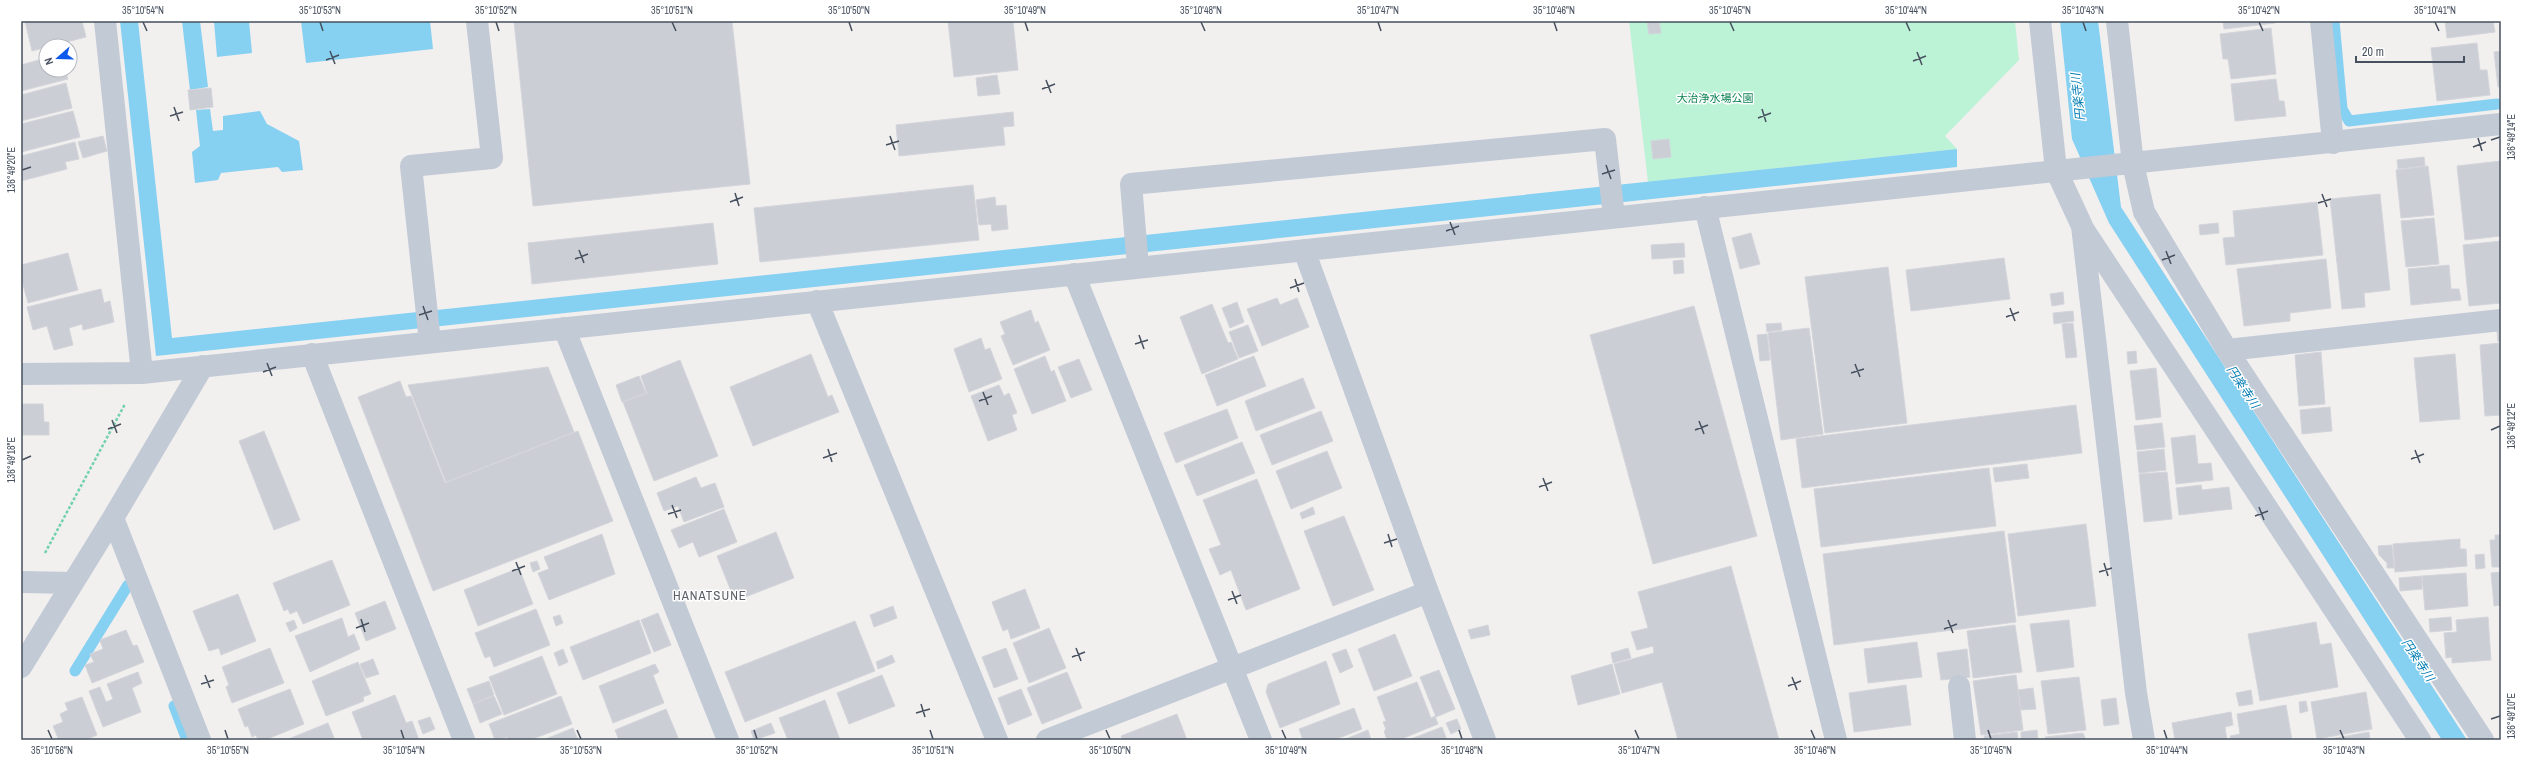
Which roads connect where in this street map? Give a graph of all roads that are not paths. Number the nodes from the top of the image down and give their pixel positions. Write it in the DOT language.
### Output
graph roads {
  1 [pos="105,21"];
  2 [pos="477,21"];
  3 [pos="2040,21"];
  4 [pos="2117,21"];
  5 [pos="2321,21"];
  6 [pos="2501,124"];
  7 [pos="2333,143"];
  8 [pos="2126,165"];
  9 [pos="2056,170"];
  10 [pos="1705,207"];
  11 [pos="1613,211"];
  12 [pos="2082,226"];
  13 [pos="1304,250"];
  14 [pos="1138,262"];
  15 [pos="1074,274"];
  16 [pos="817,301"];
  17 [pos="2501,320"];
  18 [pos="564,328"];
  19 [pos="430,337"];
  20 [pos="2227,350"];
  21 [pos="312,354"];
  22 [pos="203,366"];
  23 [pos="142,372"];
  24 [pos="21,374"];
  25 [pos="113,518"];
  26 [pos="25,582"];
  27 [pos="73,583"];
  28 [pos="1428,592"];
  29 [pos="21,668"];
  30 [pos="1232,668"];
  31 [pos="1959,686"];
  32 [pos="200,740"];
  33 [pos="464,740"];
  34 [pos="728,740"];
  35 [pos="996,740"];
  36 [pos="1047,740"];
  37 [pos="1261,740"];
  38 [pos="1485,740"];
  39 [pos="1836,740"];
  40 [pos="1966,740"];
  41 [pos="2144,740"];
  42 [pos="2420,740"];
  43 [pos="2483,740"];
  1 -- 23 [label="street"];
  2 -- 19 [label="street"];
  3 -- 9 [label="street"];
  4 -- 8 [label="street"];
  5 -- 7 [label="street"];
  6 -- 7 [label="street"];
  7 -- 8 [label="street"];
  8 -- 9 [label="street"];
  8 -- 20 [label="street"];
  9 -- 10 [label="street"];
  9 -- 12 [label="street"];
  10 -- 11 [label="street"];
  10 -- 39 [label="street"];
  11 -- 13 [label="street"];
  11 -- 14 [label="street"];
  12 -- 41 [label="street"];
  12 -- 42 [label="street"];
  13 -- 14 [label="street"];
  13 -- 28 [label="street"];
  14 -- 15 [label="street"];
  15 -- 16 [label="street"];
  15 -- 30 [label="street"];
  16 -- 18 [label="street"];
  16 -- 35 [label="street"];
  17 -- 20 [label="street"];
  18 -- 19 [label="street"];
  18 -- 34 [label="street"];
  19 -- 21 [label="street"];
  20 -- 43 [label="street"];
  21 -- 22 [label="street"];
  21 -- 33 [label="street"];
  22 -- 23 [label="street"];
  22 -- 25 [label="street"];
  23 -- 24 [label="street"];
  25 -- 27 [label="street"];
  25 -- 32 [label="street"];
  26 -- 27 [label="street"];
  27 -- 29 [label="street"];
  28 -- 30 [label="street"];
  28 -- 38 [label="street"];
  30 -- 36 [label="street"];
  30 -- 37 [label="street"];
  31 -- 40 [label="street"];
}
